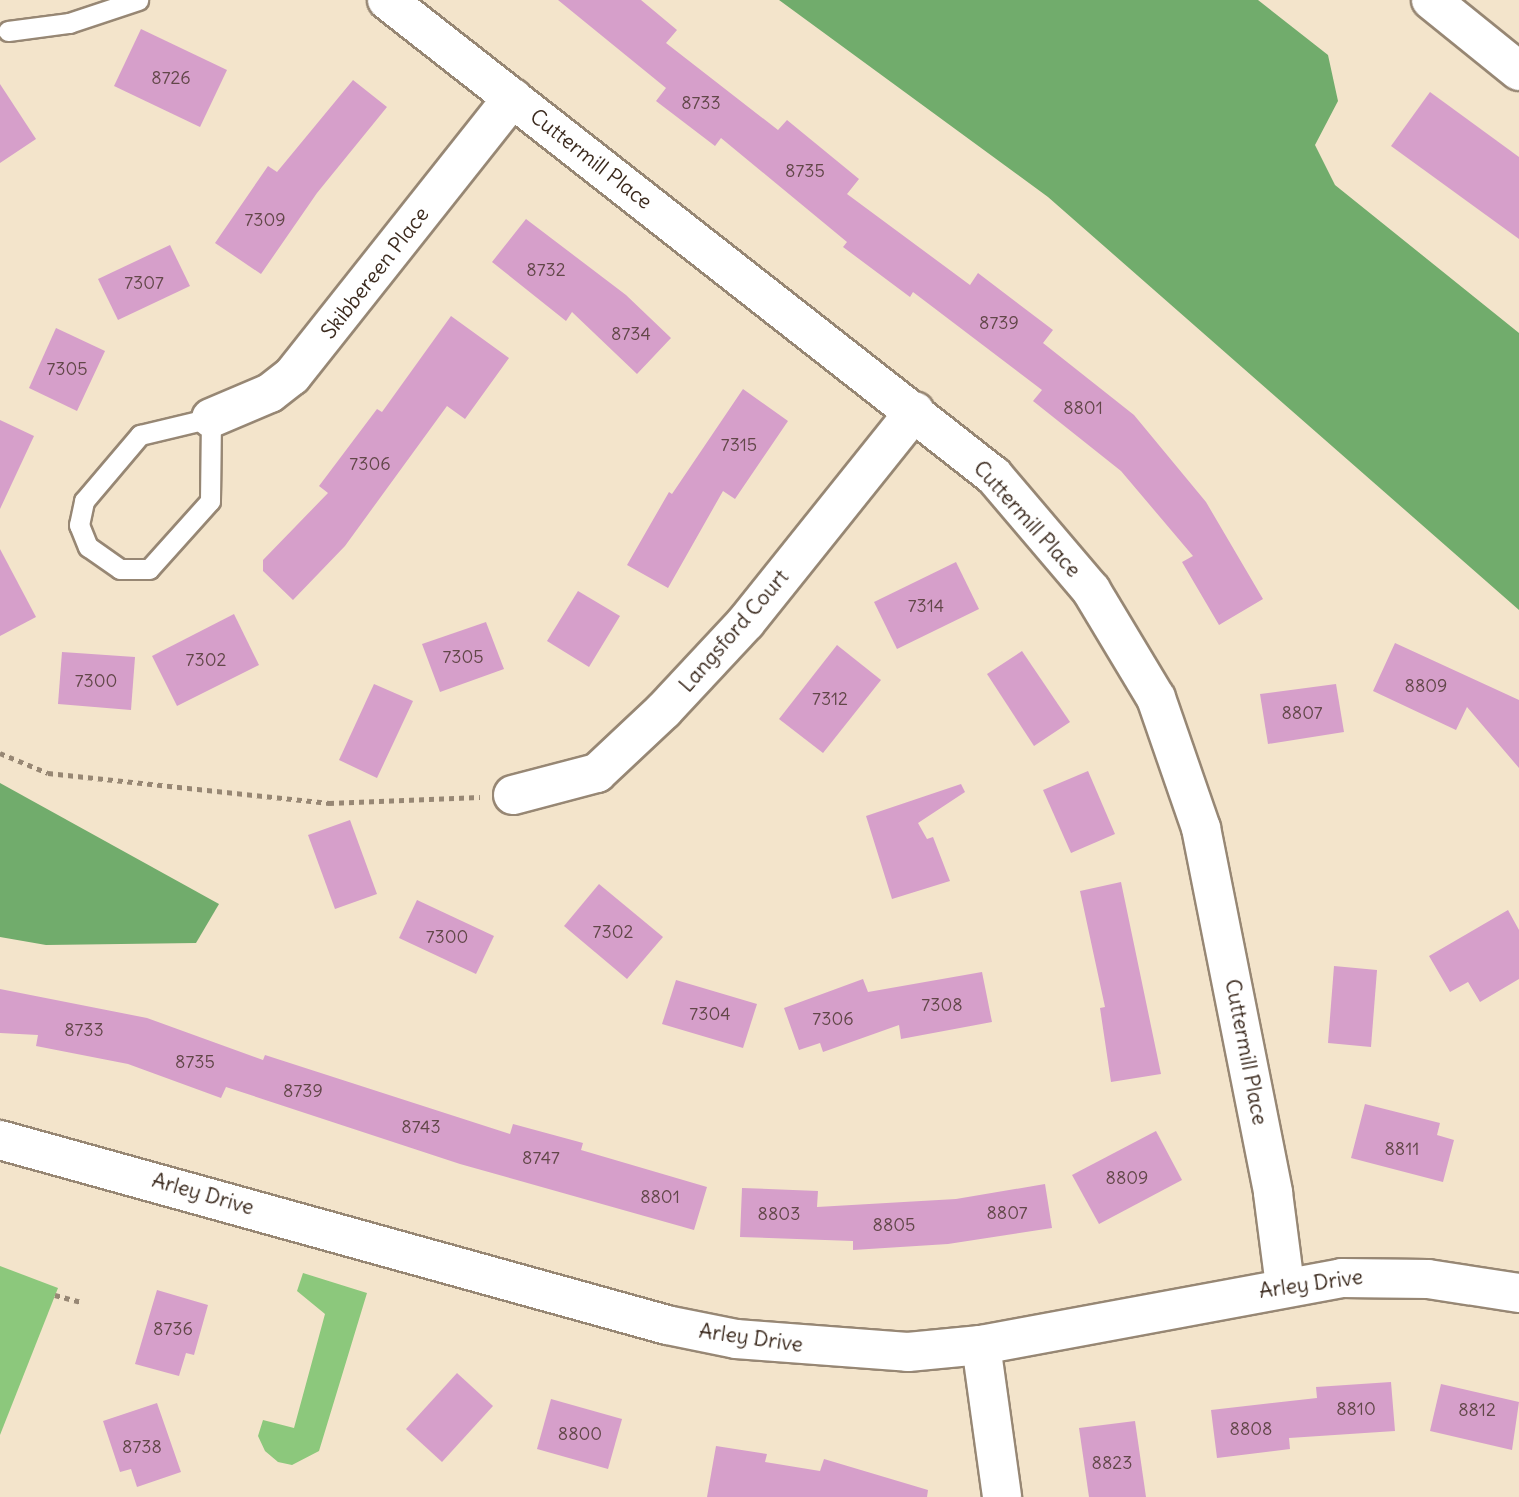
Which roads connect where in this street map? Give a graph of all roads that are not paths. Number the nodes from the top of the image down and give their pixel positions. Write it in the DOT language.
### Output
graph roads {
  1 [pos="138,0"];
  2 [pos="387,0"];
  3 [pos="1432,0"];
  4 [pos="8,31"];
  5 [pos="1519,71"];
  6 [pos="513,98"];
  7 [pos="915,411"];
  8 [pos="211,418"];
  9 [pos="513,795"];
  10 [pos="0,1140"];
  11 [pos="1285,1286"];
  12 [pos="1519,1293"];
  13 [pos="981,1345"];
  14 [pos="1002,1497"];
  1 -- 4 [label="lane"];
  2 -- 6 [label="street, Cuttermill Place"];
  3 -- 5 [label="street"];
  6 -- 7 [label="street, Cuttermill Place"];
  6 -- 8 [label="street, Skibbereen Place"];
  7 -- 9 [label="street, Langsford Court"];
  7 -- 11 [label="street, Cuttermill Place"];
  8 -- 8 [label="lane"];
  10 -- 13 [label="street, Arley Drive"];
  11 -- 12 [label="street, Arley Drive"];
  11 -- 13 [label="street, Arley Drive"];
  13 -- 14 [label="street"];
}
